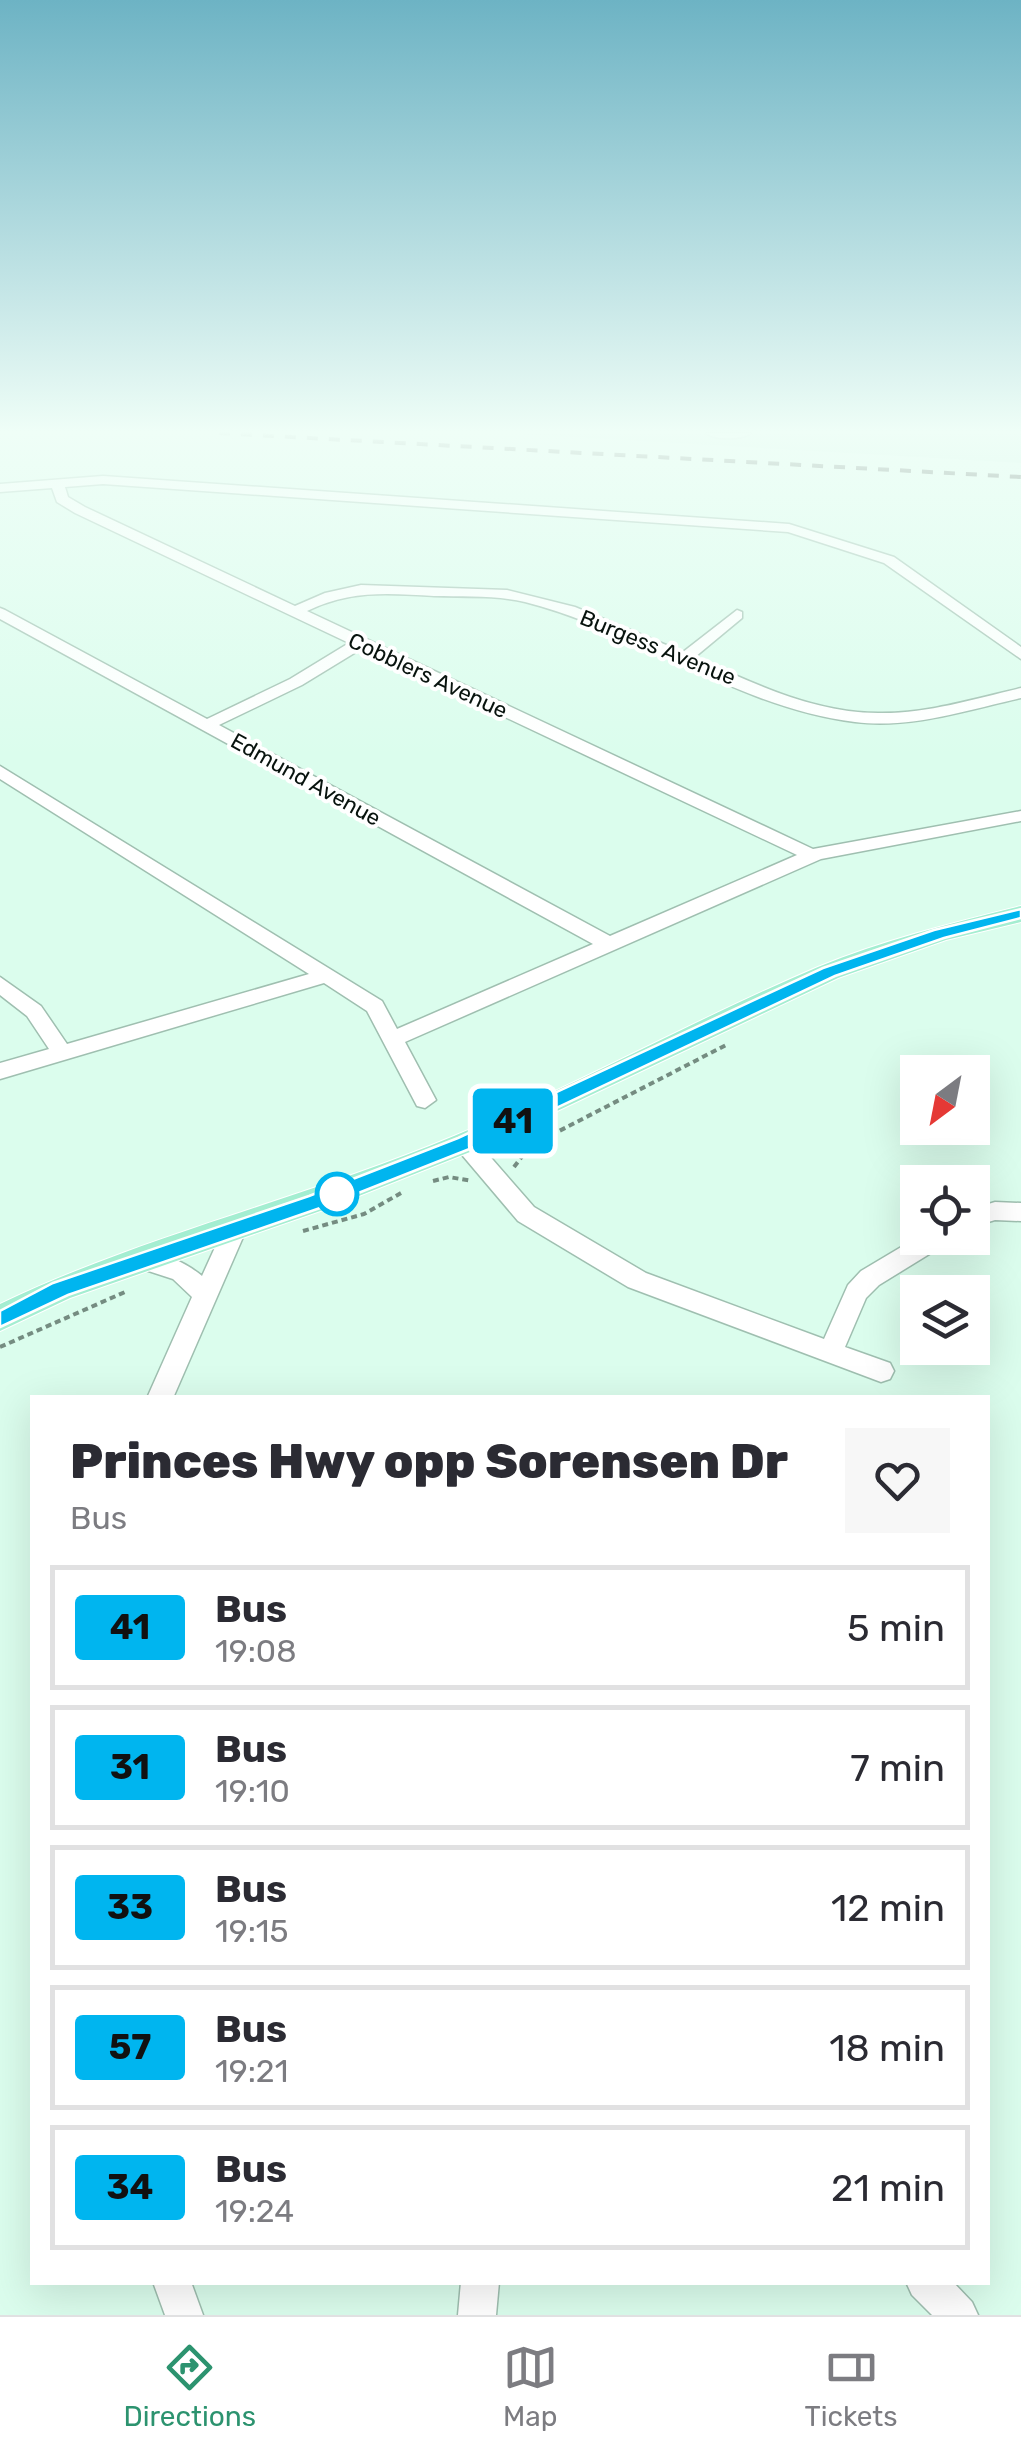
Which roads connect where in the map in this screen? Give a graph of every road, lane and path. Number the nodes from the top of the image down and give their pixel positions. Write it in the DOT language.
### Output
graph roads {
  1 [pos="145,541"];
  2 [pos="829,541"];
  3 [pos="0,612"];
  4 [pos="294,612"];
  5 [pos="737,616"];
  6 [pos="360,643"];
  7 [pos="1021,654"];
  8 [pos="685,658"];
  9 [pos="1021,693"];
  10 [pos="207,725"];
  11 [pos="0,771"];
  12 [pos="1021,816"];
  13 [pos="813,856"];
  14 [pos="1021,914"];
  15 [pos="612,945"];
  16 [pos="324,976"];
  17 [pos="0,984"];
  18 [pos="393,1039"];
  19 [pos="61,1051"];
  20 [pos="0,1070"];
  21 [pos="425,1100"];
  22 [pos="465,1143"];
  23 [pos="1021,1212"];
  24 [pos="990,1213"];
  25 [pos="236,1228"];
  26 [pos="908,1255"];
  27 [pos="144,1260"];
  28 [pos="207,1295"];
  29 [pos="0,1318"];
  30 [pos="830,1352"];
  31 [pos="881,1371"];
  32 [pos="161,1395"];
  33 [pos="173,2285"];
  34 [pos="480,2285"];
  35 [pos="928,2285"];
  36 [pos="184,2315"];
  37 [pos="477,2315"];
  38 [pos="959,2315"];
  1 -- 4 [label="street, Cobblers Avenue"];
  2 -- 7 [label="street"];
  3 -- 10 [label="street, Edmund Avenue"];
  4 -- 6 [label="street, Cobblers Avenue"];
  4 -- 8 [label="street, Burgess Avenue"];
  5 -- 8 [label="street"];
  6 -- 10 [label="street"];
  6 -- 13 [label="street, Cobblers Avenue"];
  8 -- 9 [label="street, Burgess Avenue"];
  10 -- 15 [label="street, Edmund Avenue"];
  11 -- 16 [label="street"];
  12 -- 13 [label="street"];
  13 -- 15 [label="street"];
  14 -- 22 [label="main road"];
  15 -- 18 [label="street"];
  16 -- 18 [label="street"];
  16 -- 19 [label="street"];
  17 -- 19 [label="street"];
  18 -- 21 [label="street"];
  19 -- 20 [label="street"];
  22 -- 25 [label="main road"];
  22 -- 30 [label="street"];
  23 -- 24 [label="street"];
  25 -- 27 [label="main road"];
  25 -- 28 [label="street"];
  26 -- 30 [label="street"];
  27 -- 28 [label="street"];
  27 -- 29 [label="main road"];
  28 -- 32 [label="street"];
  30 -- 31 [label="street"];
  33 -- 36 [label="street"];
  34 -- 37 [label="street"];
  35 -- 38 [label="street"];
}
